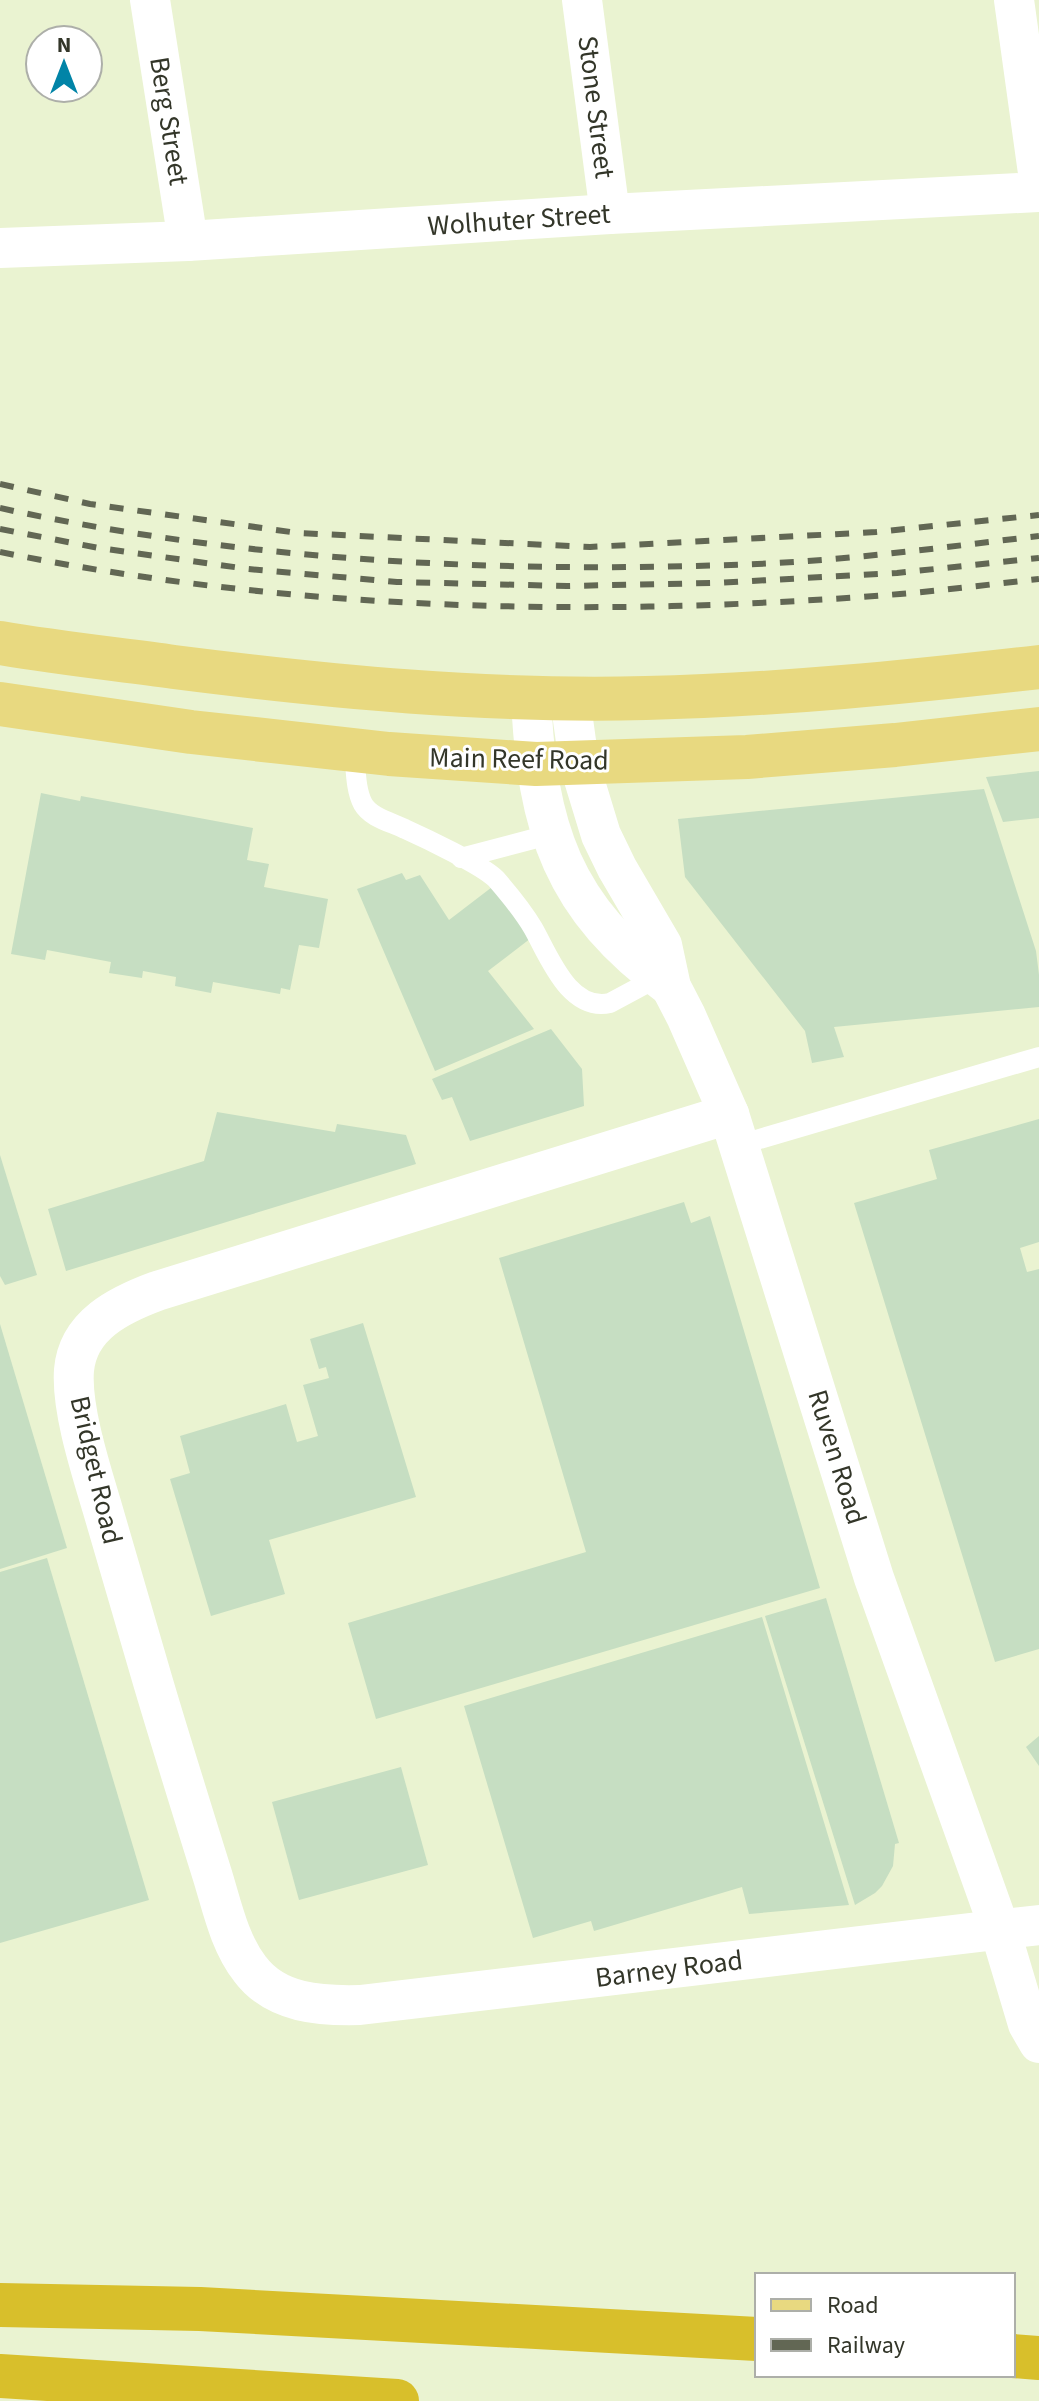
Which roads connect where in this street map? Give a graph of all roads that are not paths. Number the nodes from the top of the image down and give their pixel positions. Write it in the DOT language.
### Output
graph roads {
  1 [pos="150,0"];
  2 [pos="582,0"];
  3 [pos="1014,0"];
  4 [pos="1039,180"];
  5 [pos="1039,192"];
  6 [pos="610,214"];
  7 [pos="188,241"];
  8 [pos="0,248"];
  9 [pos="0,643"];
  10 [pos="1039,667"];
  11 [pos="550,698"];
  12 [pos="0,704"];
  13 [pos="1039,729"];
  14 [pos="354,750"];
  15 [pos="579,763"];
  16 [pos="536,764"];
  17 [pos="552,834"];
  18 [pos="461,858"];
  19 [pos="666,979"];
  20 [pos="1039,1057"];
  21 [pos="734,1129"];
  22 [pos="1039,1925"];
  23 [pos="1000,1930"];
  24 [pos="1039,1976"];
  25 [pos="298,2001"];
  26 [pos="1039,2043"];
  27 [pos="0,2305"];
  28 [pos="755,2339"];
  29 [pos="1015,2356"];
  30 [pos="1039,2358"];
  31 [pos="0,2376"];
  32 [pos="397,2401"];
  1 -- 7 [label="street, Berg Street"];
  2 -- 6 [label="street, Stone Street"];
  3 -- 4 [label="street"];
  5 -- 6 [label="street, Wolhuter Street"];
  6 -- 7 [label="street, Wolhuter Street"];
  7 -- 8 [label="street, Wolhuter Street"];
  9 -- 11 [label="main road"];
  10 -- 11 [label="main road"];
  11 -- 15 [label="street, Ruven Road"];
  11 -- 16 [label="street, Ruven Road"];
  12 -- 14 [label="main road, Main Reef Road"];
  13 -- 15 [label="main road, Main Reef Road"];
  14 -- 16 [label="main road, Main Reef Road"];
  14 -- 18 [label="lane"];
  15 -- 16 [label="main road, Main Reef Road"];
  15 -- 19 [label="street, Ruven Road"];
  16 -- 17 [label="street, Ruven Road"];
  17 -- 18 [label="lane"];
  17 -- 19 [label="street, Ruven Road"];
  18 -- 19 [label="lane"];
  19 -- 21 [label="street, Ruven Road"];
  20 -- 21 [label="lane"];
  21 -- 23 [label="street, Ruven Road"];
  21 -- 25 [label="street, Bridget Road"];
  22 -- 23 [label="street, Barney Road"];
  23 -- 24 [label="street, Ruven Road"];
  23 -- 25 [label="street, Barney Road"];
  23 -- 26 [label="street, Ruven Road"];
  27 -- 28 [label="highway"];
  29 -- 30 [label="highway"];
  31 -- 32 [label="highway"];
}
